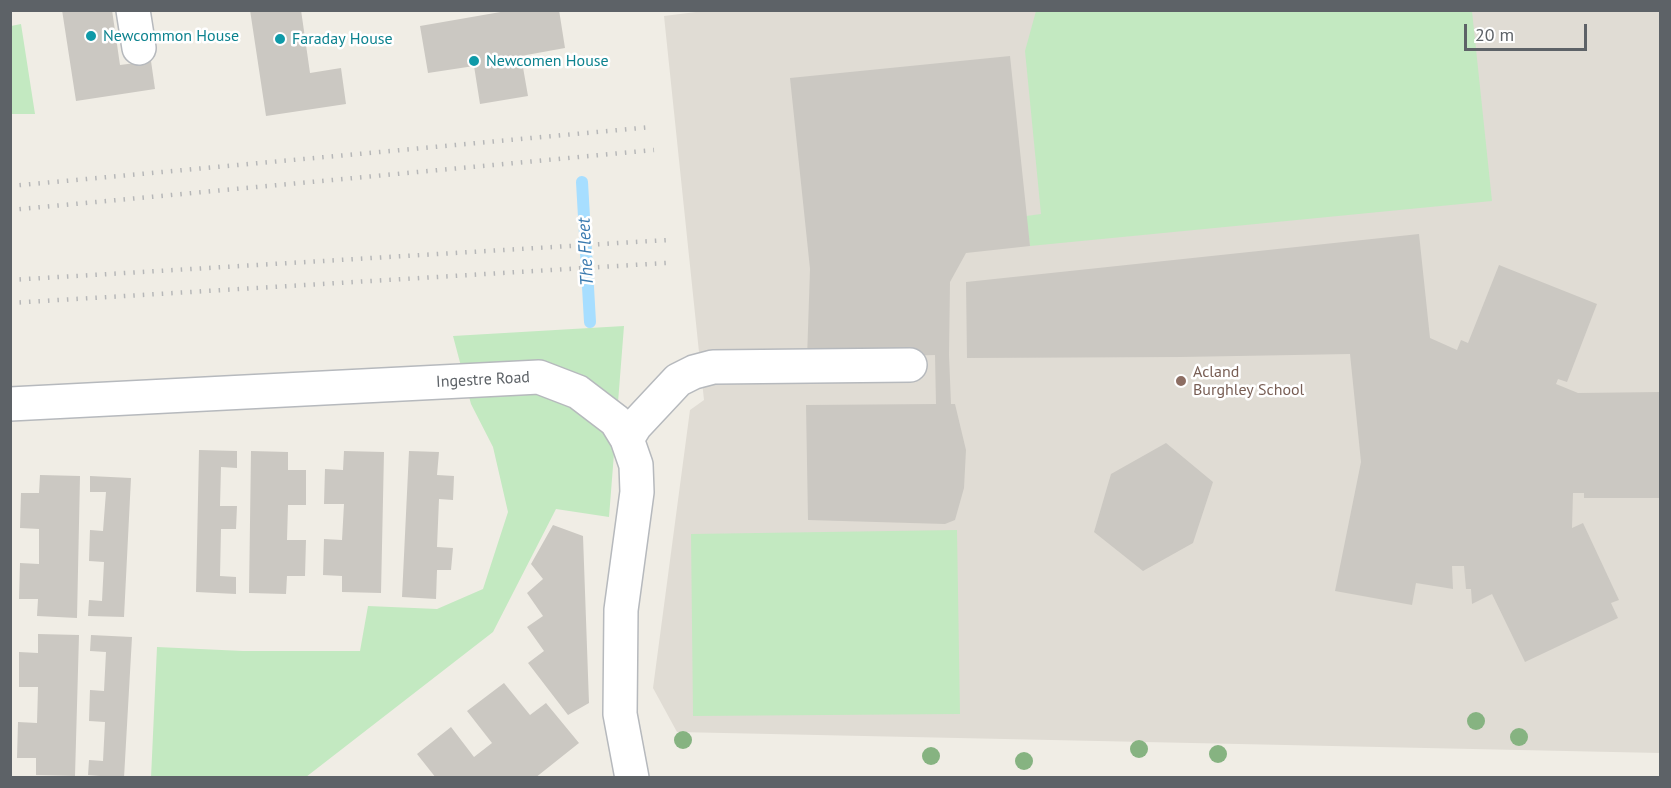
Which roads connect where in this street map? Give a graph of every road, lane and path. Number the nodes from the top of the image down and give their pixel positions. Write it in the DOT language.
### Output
graph roads {
  1 [pos="133,10"];
  2 [pos="139,48"];
  3 [pos="910,365"];
  4 [pos="10,404"];
  5 [pos="627,439"];
  6 [pos="632,777"];
  1 -- 2 [label="street"];
  3 -- 5 [label="street"];
  4 -- 5 [label="street, Ingestre Road"];
  5 -- 6 [label="street, Ingestre Road"];
}
